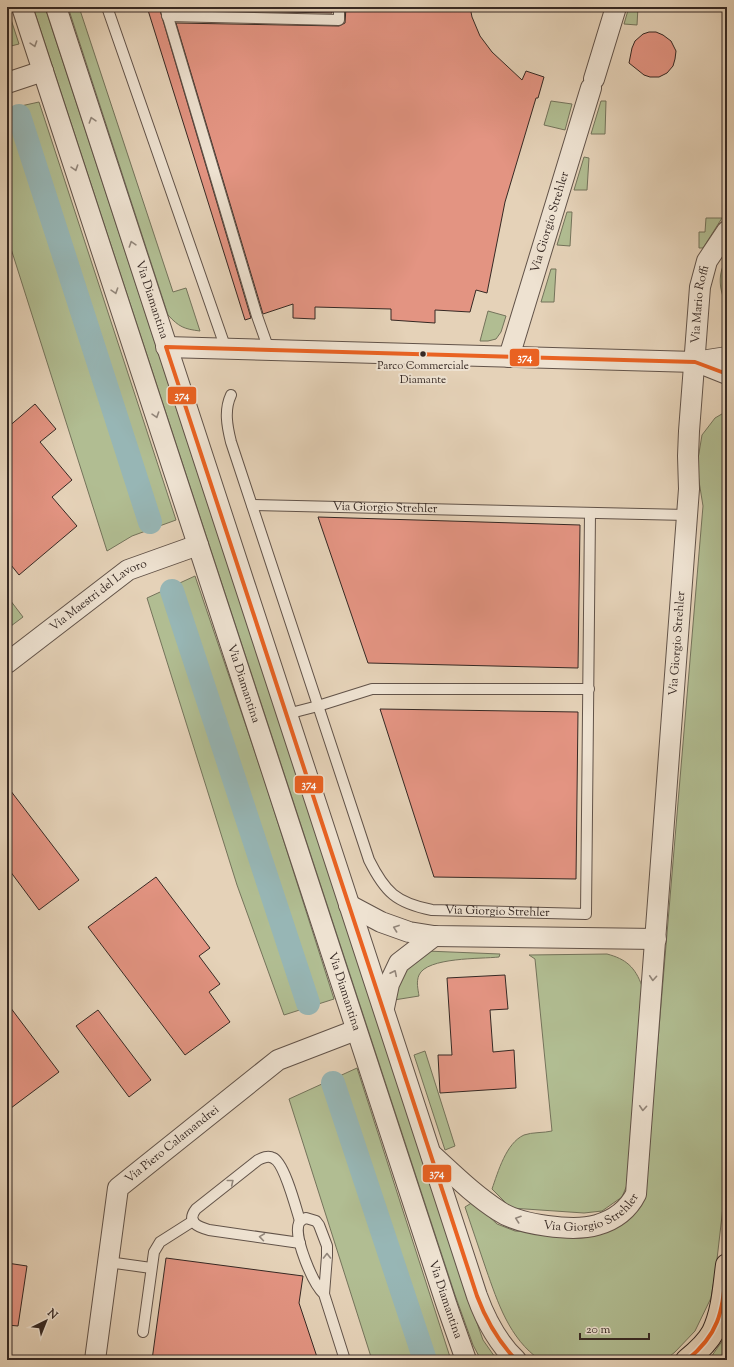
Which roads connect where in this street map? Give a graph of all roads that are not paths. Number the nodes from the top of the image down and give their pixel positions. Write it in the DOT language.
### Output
graph roads {
  1 [pos="22,7"];
  2 [pos="56,7"];
  3 [pos="107,7"];
  4 [pos="339,7"];
  5 [pos="616,7"];
  6 [pos="166,12"];
  7 [pos="43,71"];
  8 [pos="7,84"];
  9 [pos="727,231"];
  10 [pos="166,347"];
  11 [pos="226,349"];
  12 [pos="269,350"];
  13 [pos="509,357"];
  14 [pos="727,357"];
  15 [pos="695,362"];
  16 [pos="727,374"];
  17 [pos="231,395"];
  18 [pos="252,504"];
  19 [pos="590,513"];
  20 [pos="687,515"];
  21 [pos="198,545"];
  22 [pos="7,663"];
  23 [pos="589,689"];
  24 [pos="318,706"];
  25 [pos="287,714"];
  26 [pos="349,905"];
  27 [pos="434,936"];
  28 [pos="656,939"];
  29 [pos="384,1010"];
  30 [pos="356,1030"];
  31 [pos="430,1152"];
  32 [pos="193,1221"];
  33 [pos="300,1221"];
  34 [pos="300,1243"];
  35 [pos="108,1262"];
  36 [pos="727,1265"];
  37 [pos="151,1268"];
  38 [pos="324,1294"];
  39 [pos="143,1332"];
  40 [pos="96,1360"];
  41 [pos="345,1360"];
  42 [pos="466,1360"];
  43 [pos="516,1360"];
  44 [pos="687,1360"];
  1 -- 7 [label="street, Via Diamantina, one-way"];
  10 -- 2 [label="street, Via Diamantina, one-way"];
  3 -- 11 [label="lane"];
  4 -- 6 [label="lane"];
  5 -- 13 [label="street, Via Giorgio Strehler"];
  6 -- 12 [label="lane"];
  7 -- 8 [label="street"];
  7 -- 21 [label="street, Via Diamantina, one-way"];
  9 -- 15 [label="street, Via Mario Roffi"];
  10 -- 11 [label="street"];
  10 -- 25 [label="street, Via Diamantina"];
  11 -- 12 [label="street"];
  12 -- 13 [label="street"];
  13 -- 15 [label="street"];
  14 -- 15 [label="street"];
  15 -- 16 [label="street"];
  15 -- 20 [label="street, Via Giorgio Strehler"];
  17 -- 18 [label="lane, Via Giorgio Strehler"];
  18 -- 19 [label="lane, Via Giorgio Strehler"];
  18 -- 24 [label="lane, Via Giorgio Strehler"];
  19 -- 20 [label="lane, Via Giorgio Strehler"];
  19 -- 23 [label="lane, Via Giorgio Strehler"];
  20 -- 28 [label="street, Via Giorgio Strehler"];
  21 -- 22 [label="street, Via Maestri del Lavoro"];
  21 -- 30 [label="street, Via Diamantina"];
  23 -- 24 [label="lane"];
  23 -- 24 [label="lane, Via Giorgio Strehler"];
  24 -- 25 [label="lane"];
  25 -- 26 [label="street, Via Diamantina"];
  27 -- 26 [label="street, Via Giorgio Strehler, one-way"];
  26 -- 29 [label="street, Via Diamantina"];
  27 -- 28 [label="street, Via Giorgio Strehler"];
  29 -- 27 [label="street, one-way"];
  28 -- 31 [label="street, Via Giorgio Strehler, one-way"];
  29 -- 31 [label="street, Via Diamantina"];
  30 -- 35 [label="street, Via Piero Calamandrei"];
  30 -- 42 [label="street, Via Diamantina"];
  31 -- 43 [label="street, Via Diamantina"];
  32 -- 33 [label="lane, one-way"];
  34 -- 32 [label="lane, one-way"];
  32 -- 37 [label="lane"];
  33 -- 34 [label="lane"];
  38 -- 33 [label="lane, one-way"];
  34 -- 38 [label="lane"];
  35 -- 37 [label="lane"];
  35 -- 40 [label="street, Via Piero Calamandrei"];
  36 -- 44 [label="main road"];
  37 -- 39 [label="lane"];
  38 -- 41 [label="lane"];
}
